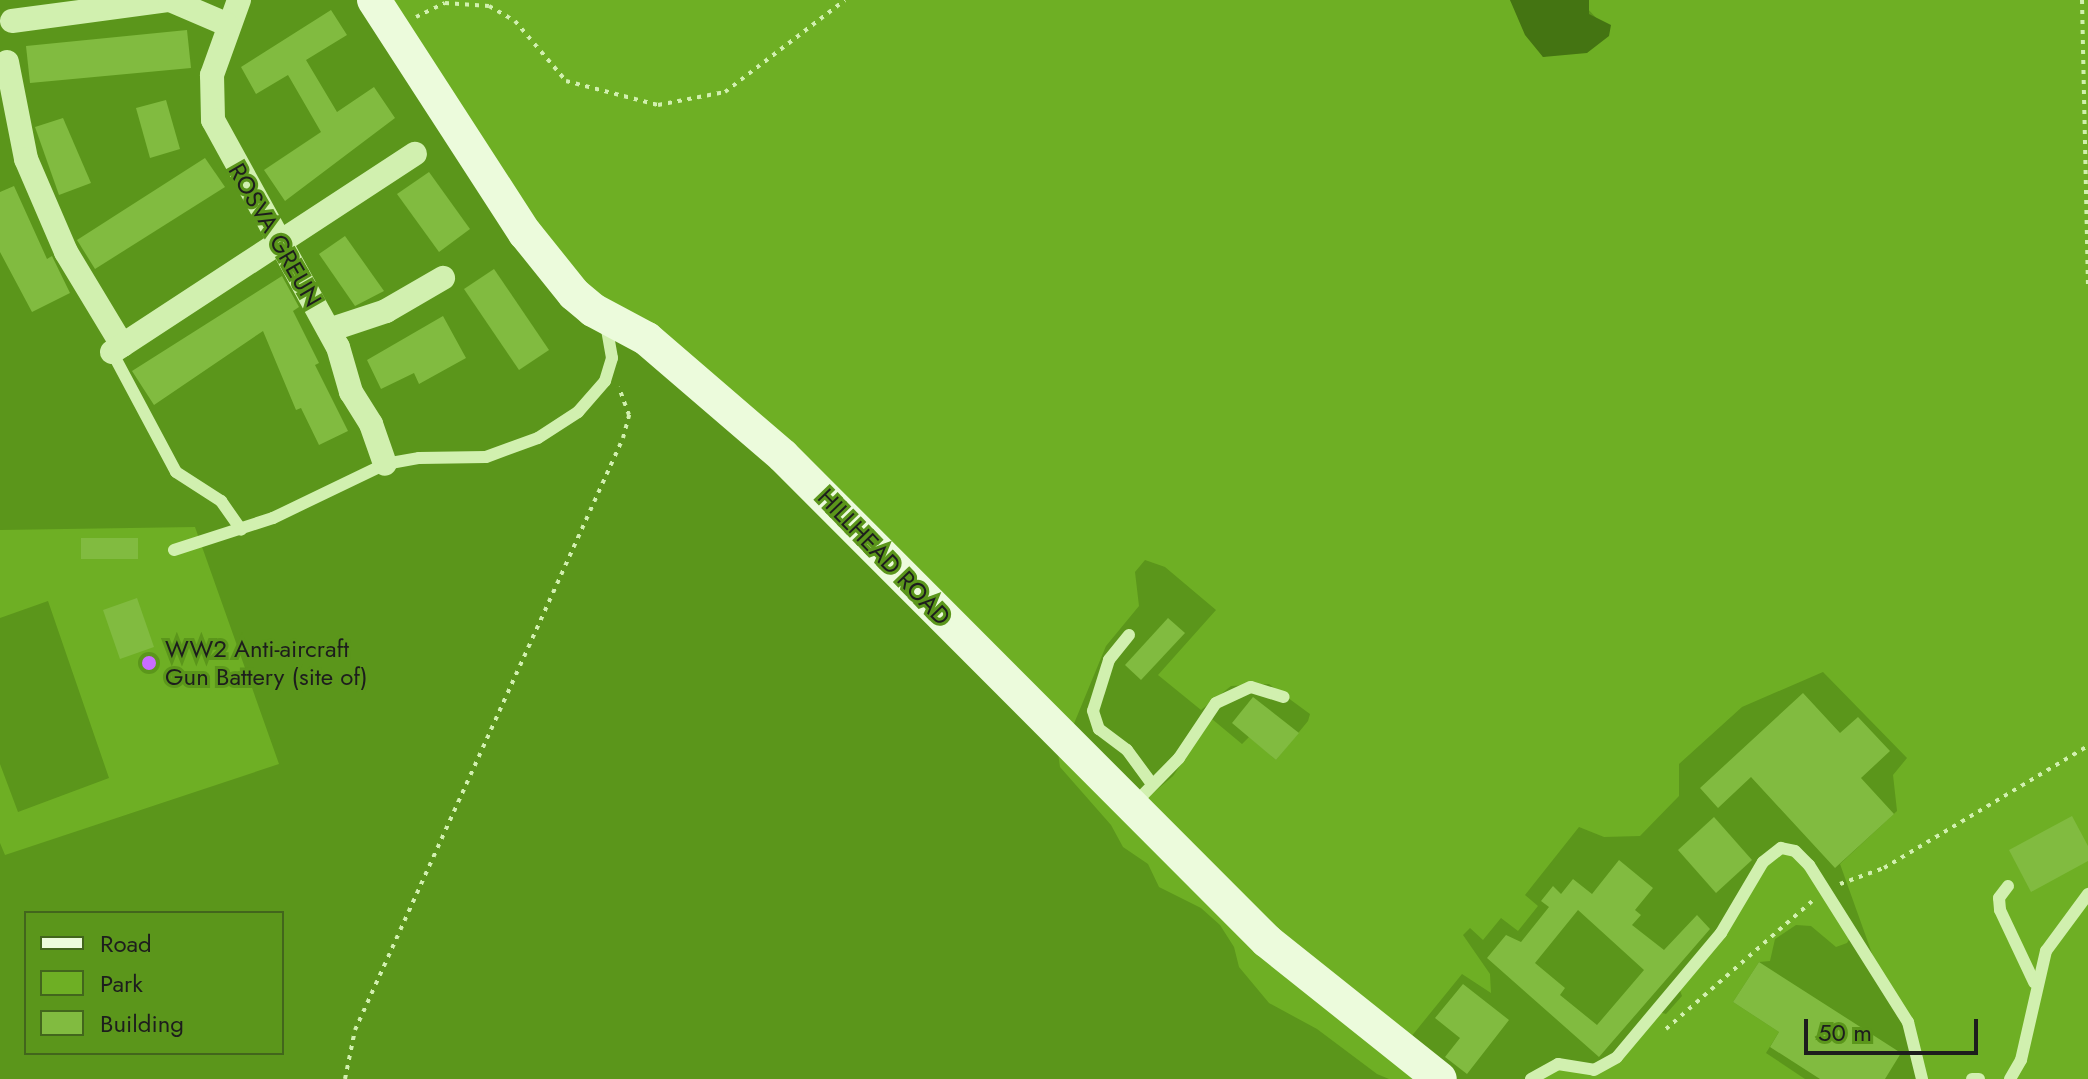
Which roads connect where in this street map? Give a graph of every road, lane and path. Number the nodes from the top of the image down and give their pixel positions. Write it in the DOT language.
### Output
graph roads {
  1 [pos="239,0"];
  2 [pos="374,0"];
  3 [pos="845,0"];
  4 [pos="2082,0"];
  5 [pos="59,7"];
  6 [pos="12,21"];
  7 [pos="226,24"];
  8 [pos="391,29"];
  9 [pos="7,62"];
  10 [pos="415,154"];
  11 [pos="280,242"];
  12 [pos="443,278"];
  13 [pos="2088,289"];
  14 [pos="604,317"];
  15 [pos="329,330"];
  16 [pos="117,348"];
  17 [pos="611,369"];
  18 [pos="385,464"];
  19 [pos="241,530"];
  20 [pos="174,550"];
  21 [pos="1129,635"];
  22 [pos="1284,697"];
  23 [pos="1141,796"];
  24 [pos="2008,886"];
  25 [pos="2088,894"];
  26 [pos="2035,985"];
  27 [pos="345,1079"];
  28 [pos="1440,1079"];
  29 [pos="1531,1079"];
  30 [pos="1922,1079"];
  31 [pos="1972,1079"];
  32 [pos="1979,1079"];
  33 [pos="2010,1079"];
  1 -- 7 [label="street, ROSVA GREUN"];
  2 -- 8 [label="street, HILLHEAD ROAD"];
  3 -- 8 [label="path"];
  4 -- 13 [label="path"];
  5 -- 6 [label="street"];
  5 -- 7 [label="street"];
  7 -- 11 [label="street, ROSVA GREUN"];
  8 -- 14 [label="street, HILLHEAD ROAD"];
  9 -- 16 [label="street"];
  10 -- 11 [label="street"];
  11 -- 15 [label="street, ROSVA GREUN"];
  11 -- 16 [label="street"];
  12 -- 15 [label="street"];
  14 -- 17 [label="lane"];
  14 -- 23 [label="street, HILLHEAD ROAD"];
  15 -- 18 [label="street, ROSVA GREUN"];
  16 -- 19 [label="lane"];
  17 -- 18 [label="lane"];
  17 -- 27 [label="path"];
  18 -- 19 [label="lane"];
  19 -- 20 [label="lane"];
  21 -- 23 [label="lane"];
  22 -- 23 [label="lane"];
  23 -- 28 [label="street, HILLHEAD ROAD"];
  24 -- 26 [label="lane"];
  25 -- 26 [label="lane"];
  26 -- 33 [label="lane"];
  29 -- 30 [label="lane"];
  31 -- 32 [label="lane"];
}
